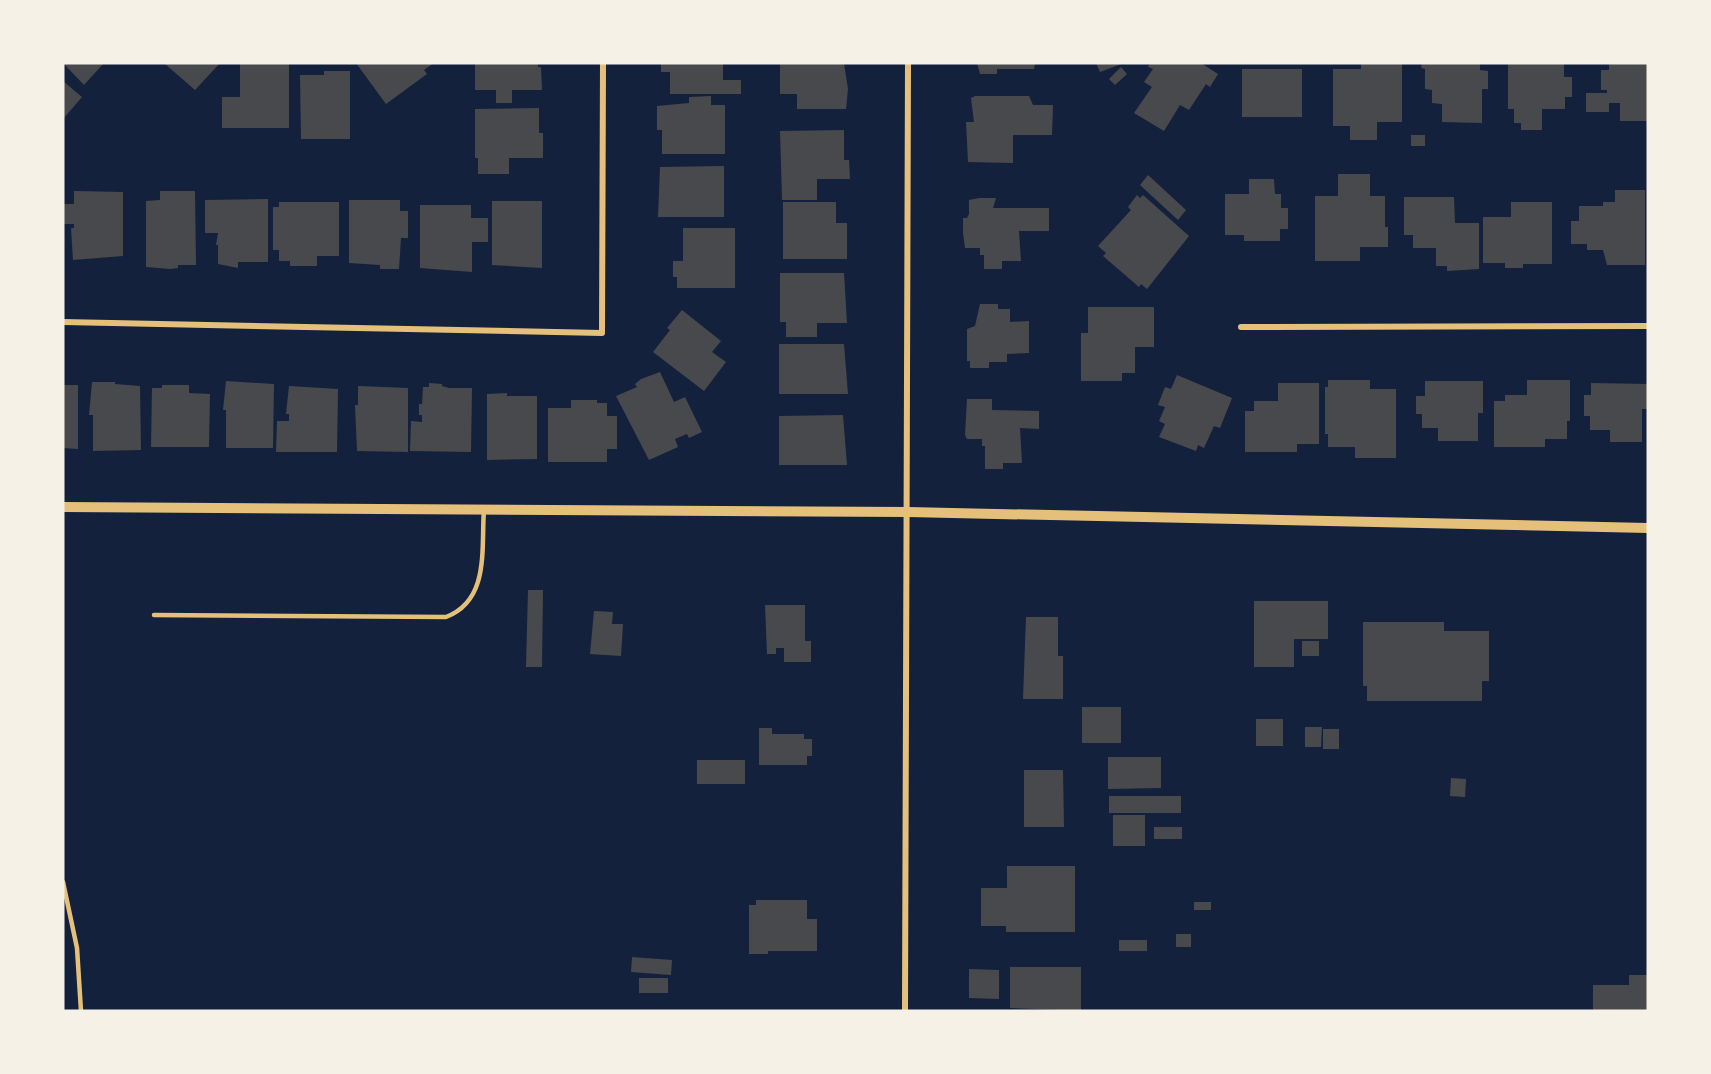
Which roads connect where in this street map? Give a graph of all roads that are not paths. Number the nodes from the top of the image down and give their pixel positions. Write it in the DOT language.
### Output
graph roads {
  1 [pos="603,63"];
  2 [pos="908,63"];
  3 [pos="63,322"];
  4 [pos="1648,326"];
  5 [pos="1241,327"];
  6 [pos="63,507"];
  7 [pos="484,509"];
  8 [pos="908,512"];
  9 [pos="1648,528"];
  10 [pos="154,615"];
  11 [pos="63,882"];
  12 [pos="81,1011"];
  13 [pos="904,1011"];
  1 -- 3 [label="street"];
  2 -- 8 [label="street"];
  4 -- 5 [label="street"];
  6 -- 7 [label="street"];
  7 -- 8 [label="street"];
  7 -- 10 [label="lane"];
  8 -- 9 [label="street"];
  8 -- 13 [label="street"];
  11 -- 12 [label="lane"];
}
